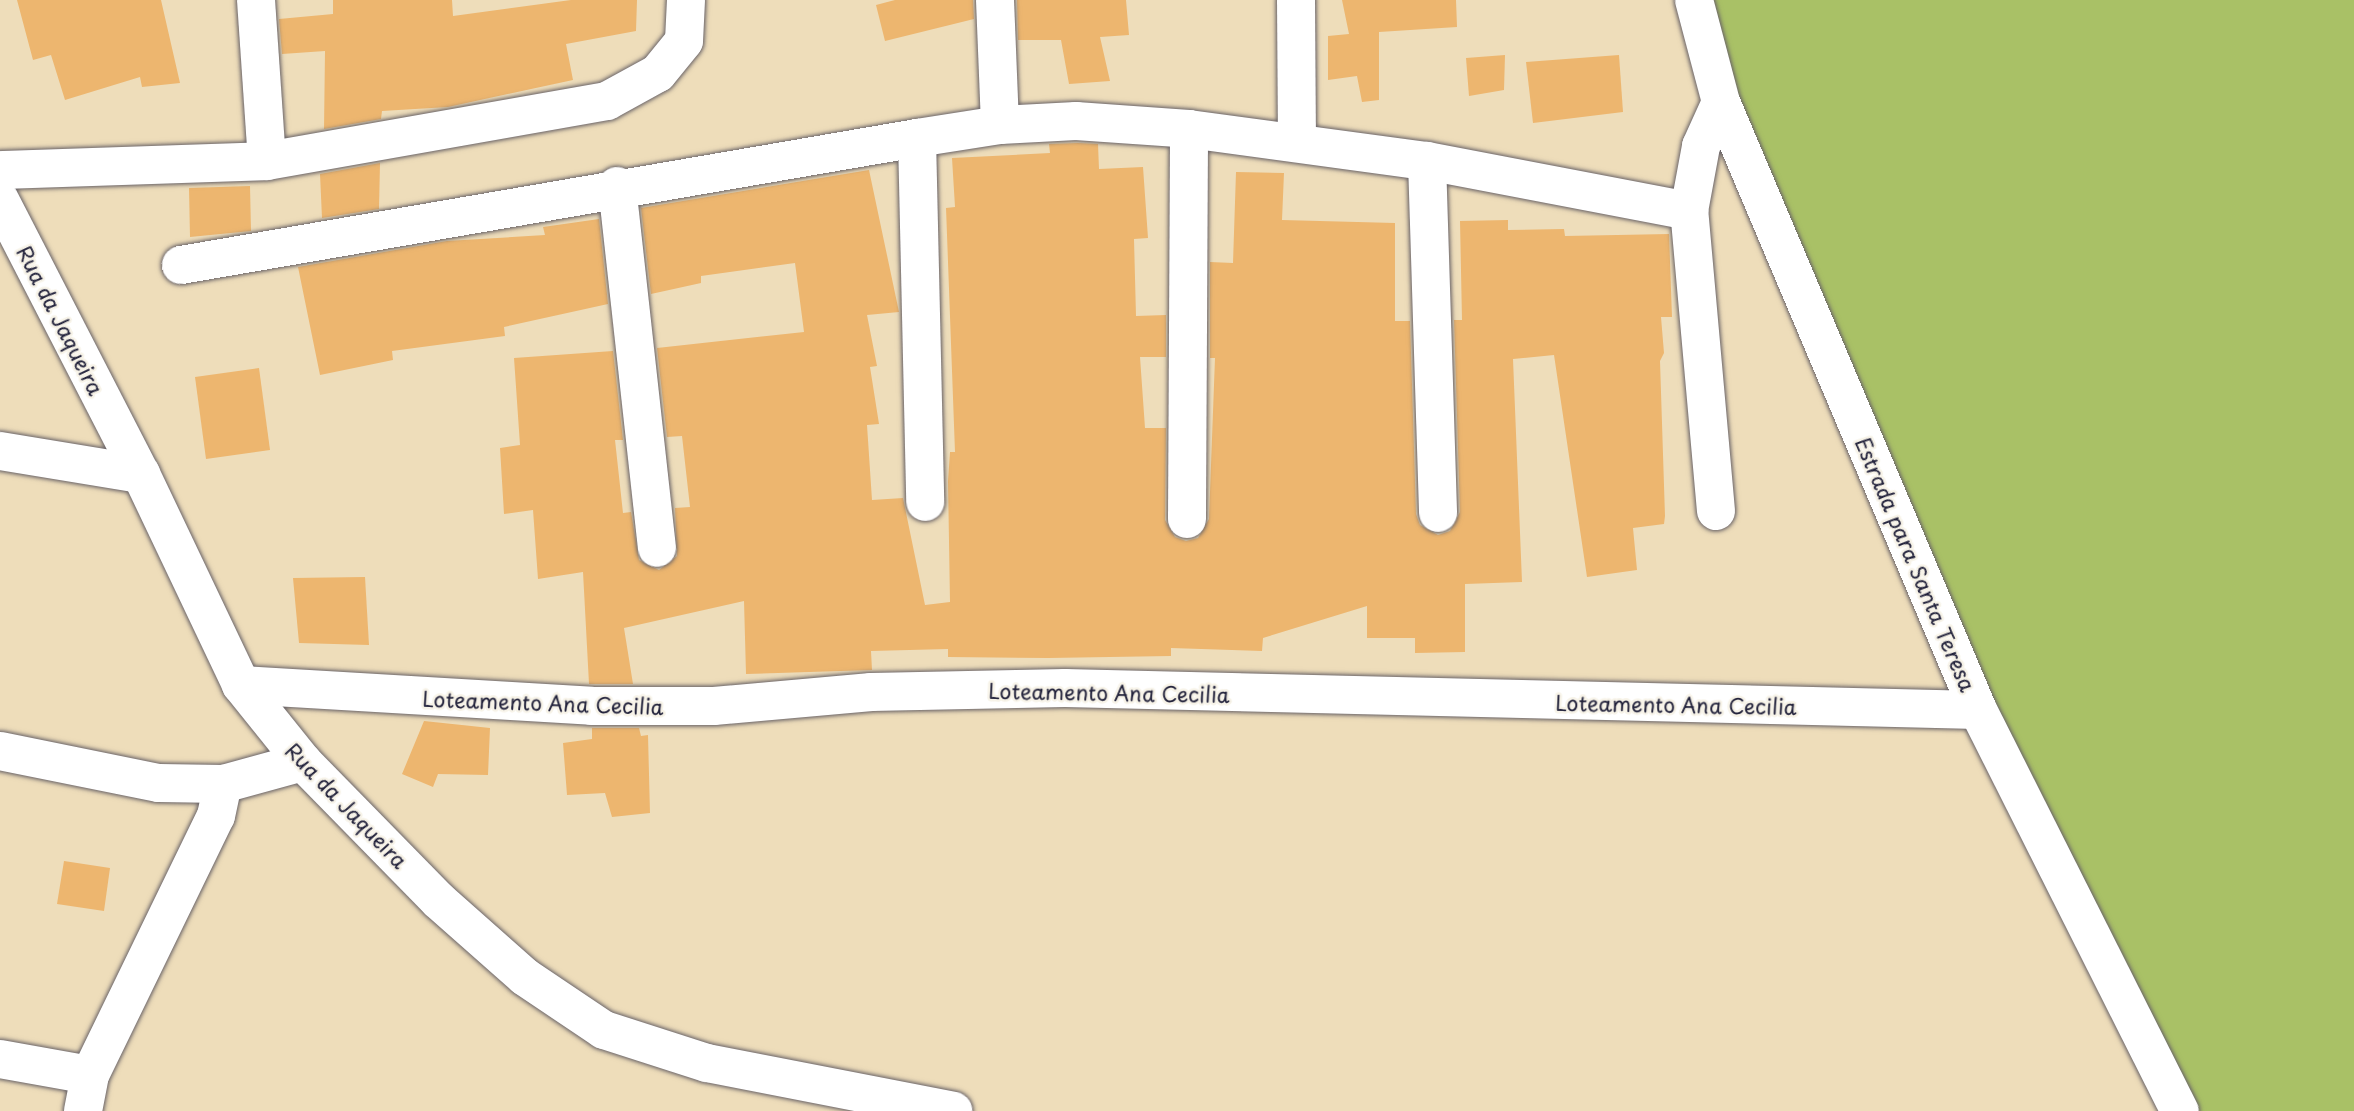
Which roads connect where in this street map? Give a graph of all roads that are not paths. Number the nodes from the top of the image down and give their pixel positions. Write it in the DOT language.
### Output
graph roads {
  1 [pos="256,0"];
  2 [pos="686,0"];
  3 [pos="995,0"];
  4 [pos="1296,0"];
  5 [pos="1694,0"];
  6 [pos="1721,102"];
  7 [pos="1000,125"];
  8 [pos="1189,129"];
  9 [pos="917,138"];
  10 [pos="1297,144"];
  11 [pos="267,161"];
  12 [pos="1427,161"];
  13 [pos="0,170"];
  14 [pos="617,186"];
  15 [pos="0,200"];
  16 [pos="1689,211"];
  17 [pos="181,265"];
  18 [pos="0,451"];
  19 [pos="141,474"];
  20 [pos="925,502"];
  21 [pos="1716,511"];
  22 [pos="1438,513"];
  23 [pos="1187,519"];
  24 [pos="657,548"];
  25 [pos="241,685"];
  26 [pos="1978,710"];
  27 [pos="0,751"];
  28 [pos="303,762"];
  29 [pos="223,784"];
  30 [pos="0,1059"];
  31 [pos="87,1093"];
  32 [pos="953,1111"];
  33 [pos="2180,1111"];
  1 -- 11 [label="street"];
  2 -- 11 [label="street"];
  3 -- 7 [label="street"];
  4 -- 10 [label="street"];
  5 -- 6 [label="street, Estrada para Santa Teresa"];
  6 -- 16 [label="street"];
  6 -- 26 [label="street, Estrada para Santa Teresa"];
  7 -- 8 [label="street"];
  7 -- 9 [label="street"];
  8 -- 10 [label="street"];
  8 -- 23 [label="street"];
  9 -- 14 [label="street"];
  9 -- 20 [label="street"];
  10 -- 12 [label="street"];
  11 -- 13 [label="street"];
  12 -- 16 [label="street"];
  12 -- 22 [label="street"];
  14 -- 17 [label="street"];
  14 -- 24 [label="street"];
  15 -- 19 [label="street, Rua da Jaqueira"];
  16 -- 21 [label="street"];
  18 -- 19 [label="street"];
  19 -- 25 [label="street, Rua da Jaqueira"];
  25 -- 26 [label="street, Loteamento Ana Cecilia"];
  25 -- 28 [label="street, Rua da Jaqueira"];
  26 -- 33 [label="street, Estrada para Santa Teresa"];
  27 -- 29 [label="street"];
  28 -- 29 [label="street"];
  28 -- 32 [label="street, Rua da Jaqueira"];
  29 -- 31 [label="street"];
  30 -- 31 [label="street"];
}
